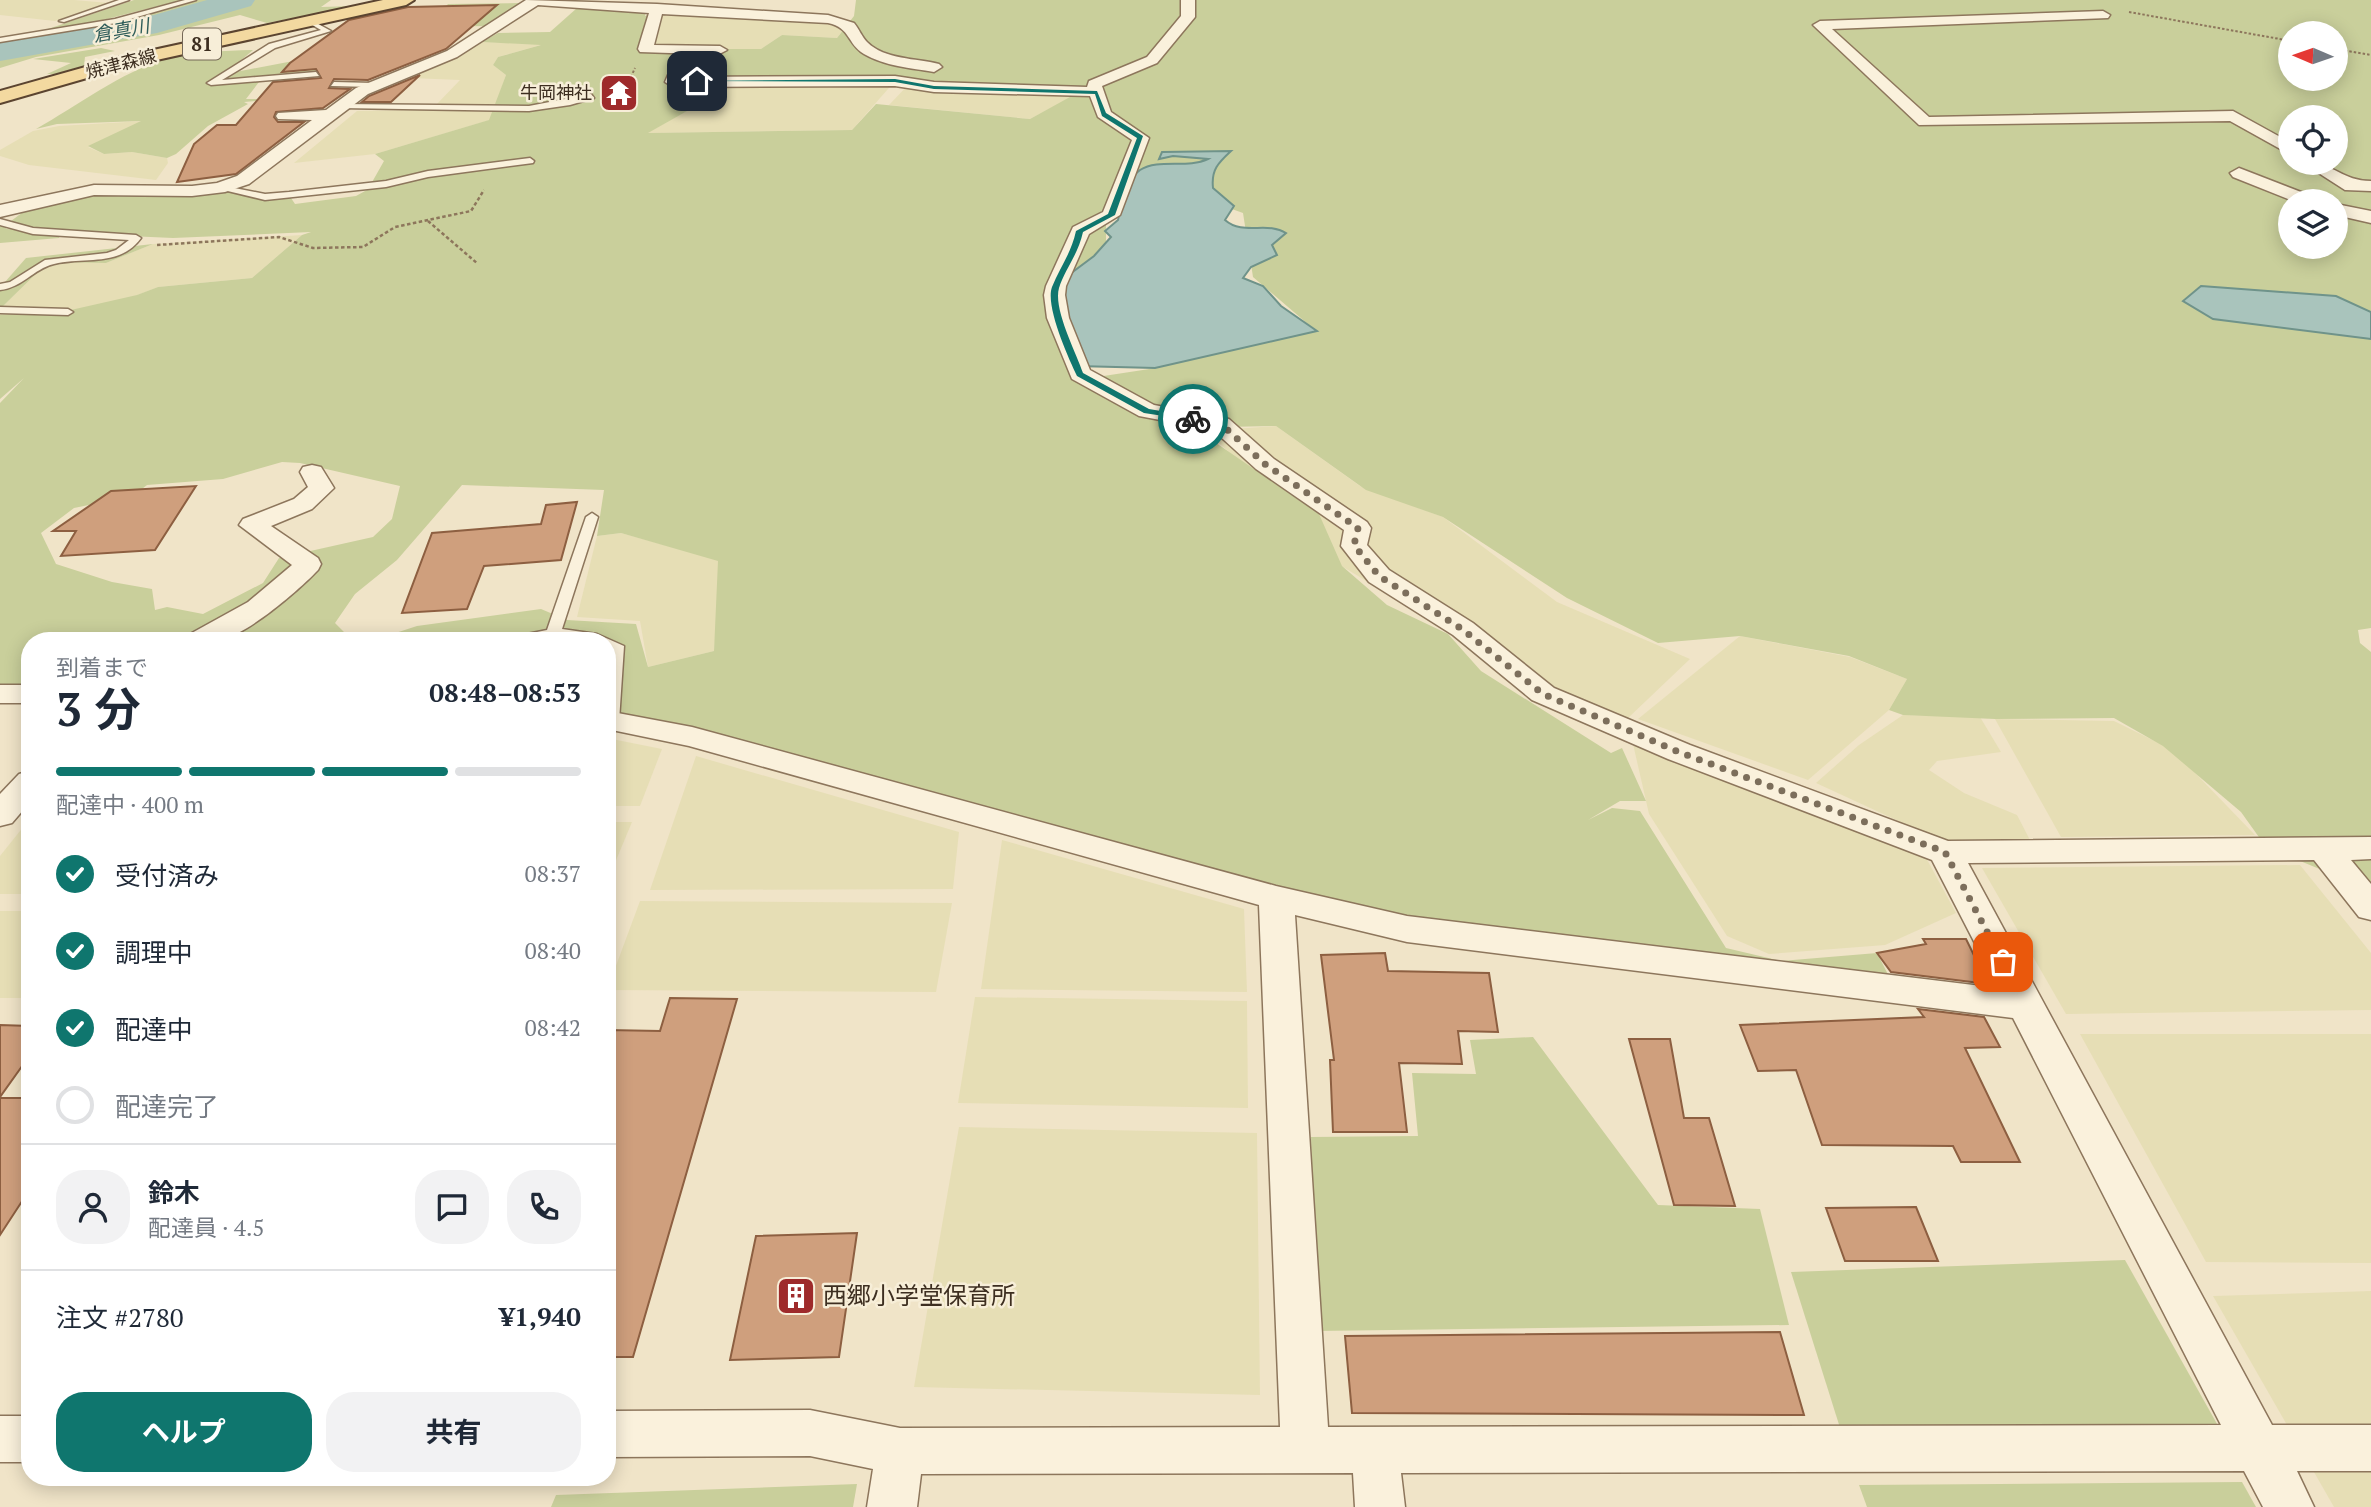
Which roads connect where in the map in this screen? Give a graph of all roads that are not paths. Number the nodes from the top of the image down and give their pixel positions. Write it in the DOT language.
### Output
graph roads {
  1 [pos="126,0"];
  2 [pos="193,0"];
  3 [pos="406,0"];
  4 [pos="1188,0"];
  5 [pos="535,1"];
  6 [pos="657,8"];
  7 [pos="2103,15"];
  8 [pos="62,21"];
  9 [pos="309,21"];
  10 [pos="0,40"];
  11 [pos="953,70"];
  12 [pos="986,73"];
  13 [pos="316,74"];
  14 [pos="334,84"];
  15 [pos="373,85"];
  16 [pos="1095,88"];
  17 [pos="591,96"];
  18 [pos="0,97"];
  19 [pos="336,111"];
  20 [pos="284,116"];
  21 [pos="2278,143"];
  22 [pos="530,161"];
  23 [pos="2238,173"];
  24 [pos="2332,175"];
  25 [pos="2371,186"];
  26 [pos="219,188"];
  27 [pos="2278,189"];
  28 [pos="0,211"];
  29 [pos="2348,212"];
  30 [pos="2371,217"];
  31 [pos="0,222"];
  32 [pos="0,287"];
  33 [pos="12,287"];
  34 [pos="0,298"];
  35 [pos="0,310"];
  36 [pos="68,312"];
  37 [pos="312,472"];
  38 [pos="592,517"];
  39 [pos="216,632"];
  40 [pos="554,632"];
  41 [pos="0,694"];
  42 [pos="21,694"];
  43 [pos="616,722"];
  44 [pos="21,791"];
  45 [pos="0,815"];
  46 [pos="2322,847"];
  47 [pos="2371,848"];
  48 [pos="1945,852"];
  49 [pos="1276,898"];
  50 [pos="2371,908"];
  51 [pos="2026,1006"];
  52 [pos="616,1434"];
  53 [pos="21,1438"];
  54 [pos="0,1439"];
  55 [pos="2258,1448"];
  56 [pos="2371,1448"];
  57 [pos="1305,1450"];
  58 [pos="1375,1450"];
  59 [pos="900,1451"];
  60 [pos="892,1507"];
  61 [pos="1380,1507"];
  62 [pos="2289,1507"];
  1 -- 8 [label="lane"];
  2 -- 10 [label="lane"];
  3 -- 9 [label="main road, 焼津森線 / 81"];
  4 -- 16 [label="street"];
  5 -- 6 [label="street"];
  5 -- 15 [label="street"];
  6 -- 11 [label="street"];
  6 -- 16 [label="street"];
  7 -- 21 [label="street"];
  9 -- 13 [label="lane"];
  9 -- 18 [label="main road, 焼津森線 / 81"];
  12 -- 16 [label="street"];
  14 -- 15 [label="lane"];
  15 -- 19 [label="street"];
  16 -- 48 [label="street"];
  17 -- 19 [label="lane"];
  19 -- 20 [label="street"];
  19 -- 26 [label="street"];
  22 -- 26 [label="lane"];
  23 -- 27 [label="street"];
  24 -- 25 [label="street"];
  26 -- 28 [label="street"];
  29 -- 30 [label="street"];
  31 -- 33 [label="lane"];
  32 -- 33 [label="lane"];
  33 -- 34 [label="lane"];
  35 -- 36 [label="lane"];
  37 -- 39 [label="street"];
  38 -- 40 [label="lane"];
  41 -- 42 [label="street"];
  43 -- 49 [label="street"];
  44 -- 45 [label="street"];
  46 -- 47 [label="street"];
  46 -- 48 [label="street"];
  46 -- 50 [label="street"];
  48 -- 51 [label="street"];
  49 -- 51 [label="street"];
  49 -- 57 [label="street"];
  51 -- 55 [label="street"];
  52 -- 59 [label="street"];
  53 -- 54 [label="street"];
  55 -- 56 [label="street"];
  55 -- 58 [label="street"];
  55 -- 62 [label="street"];
  57 -- 58 [label="street"];
  57 -- 59 [label="street"];
  58 -- 61 [label="street"];
  59 -- 60 [label="street"];
}
